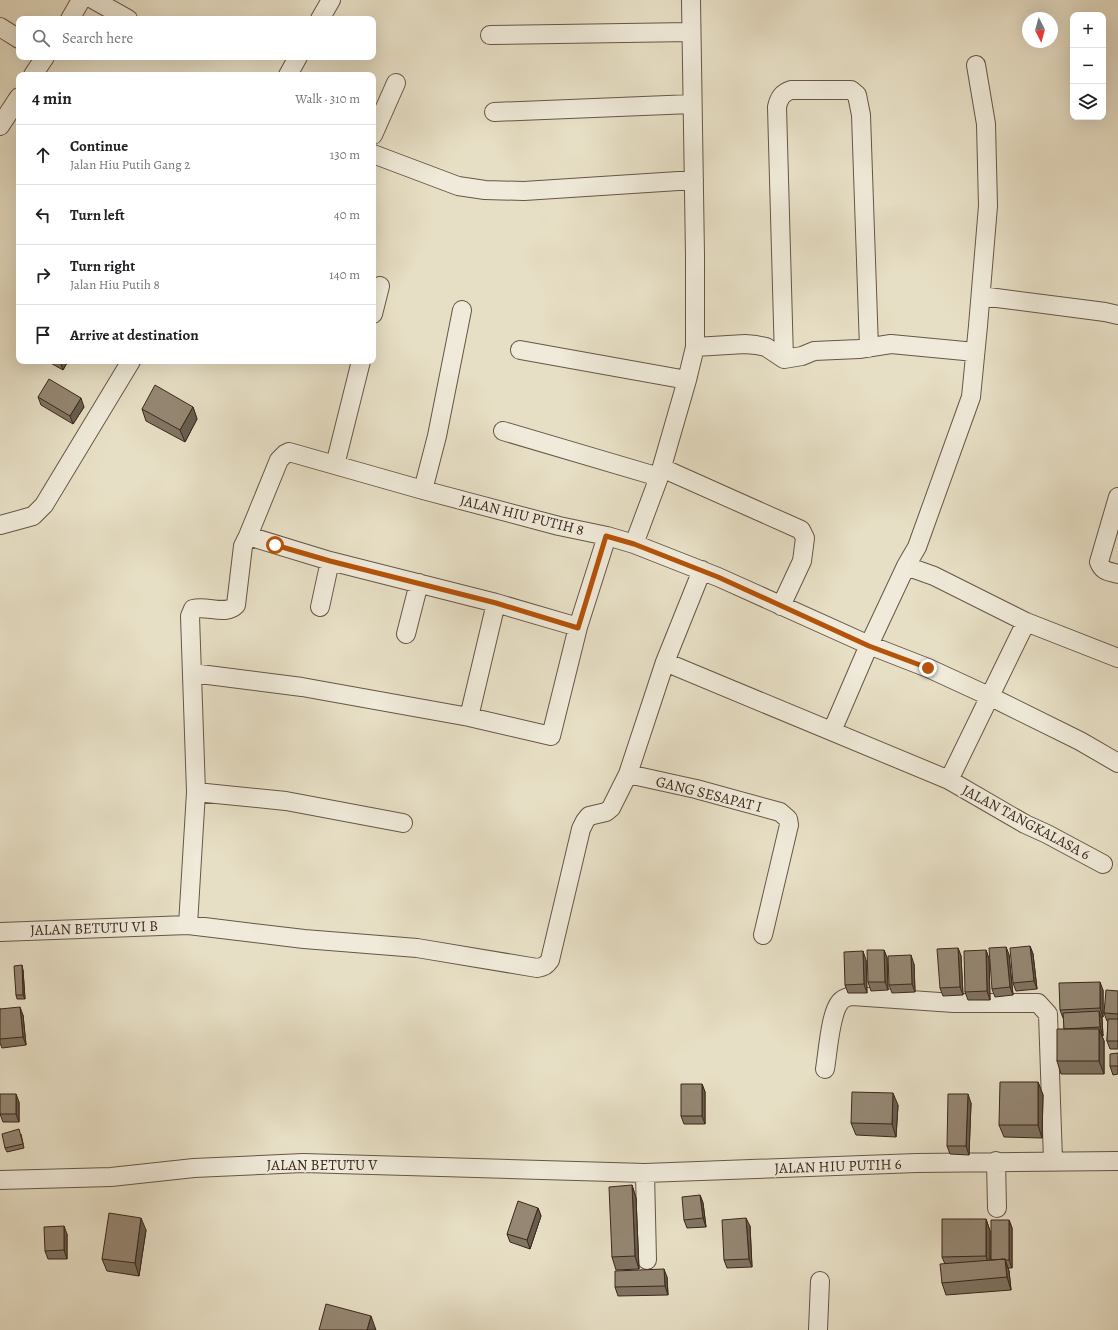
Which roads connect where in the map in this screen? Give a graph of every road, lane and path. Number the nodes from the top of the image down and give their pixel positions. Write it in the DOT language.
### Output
graph roads {
  1 [pos="81,0"];
  2 [pos="94,0"];
  3 [pos="331,0"];
  4 [pos="691,0"];
  5 [pos="72,16"];
  6 [pos="123,16"];
  7 [pos="322,16"];
  8 [pos="0,27"];
  9 [pos="691,32"];
  10 [pos="490,35"];
  11 [pos="16,37"];
  12 [pos="43,60"];
  13 [pos="296,60"];
  14 [pos="976,66"];
  15 [pos="35,72"];
  16 [pos="290,72"];
  17 [pos="396,82"];
  18 [pos="16,102"];
  19 [pos="692,104"];
  20 [pos="494,112"];
  21 [pos="0,126"];
  22 [pos="376,128"];
  23 [pos="376,155"];
  24 [pos="694,180"];
  25 [pos="380,286"];
  26 [pos="981,296"];
  27 [pos="376,302"];
  28 [pos="462,310"];
  29 [pos="1118,315"];
  30 [pos="695,347"];
  31 [pos="869,348"];
  32 [pos="520,350"];
  33 [pos="975,352"];
  34 [pos="784,359"];
  35 [pos="128,364"];
  36 [pos="360,364"];
  37 [pos="687,380"];
  38 [pos="503,431"];
  39 [pos="335,465"];
  40 [pos="661,473"];
  41 [pos="423,490"];
  42 [pos="1118,497"];
  43 [pos="0,525"];
  44 [pos="248,536"];
  45 [pos="606,536"];
  46 [pos="634,544"];
  47 [pos="330,561"];
  48 [pos="906,566"];
  49 [pos="702,570"];
  50 [pos="1118,574"];
  51 [pos="419,583"];
  52 [pos="496,603"];
  53 [pos="781,606"];
  54 [pos="320,607"];
  55 [pos="1026,622"];
  56 [pos="578,628"];
  57 [pos="406,634"];
  58 [pos="869,646"];
  59 [pos="1118,658"];
  60 [pos="665,662"];
  61 [pos="192,673"];
  62 [pos="991,697"];
  63 [pos="469,717"];
  64 [pos="832,731"];
  65 [pos="1118,763"];
  66 [pos="628,774"];
  67 [pos="949,780"];
  68 [pos="196,792"];
  69 [pos="403,823"];
  70 [pos="1103,864"];
  71 [pos="188,924"];
  72 [pos="0,932"];
  73 [pos="763,935"];
  74 [pos="826,1069"];
  75 [pos="1053,1160"];
  76 [pos="996,1161"];
  77 [pos="1118,1161"];
  78 [pos="645,1173"];
  79 [pos="0,1180"];
  80 [pos="997,1208"];
  81 [pos="647,1260"];
  82 [pos="820,1281"];
  83 [pos="818,1330"];
  1 -- 5 [label="street"];
  2 -- 6 [label="street"];
  3 -- 7 [label="street"];
  4 -- 9 [label="street"];
  8 -- 11 [label="street"];
  9 -- 10 [label="street"];
  9 -- 19 [label="street"];
  12 -- 15 [label="street"];
  13 -- 16 [label="street"];
  14 -- 26 [label="street"];
  17 -- 22 [label="street"];
  18 -- 21 [label="street"];
  19 -- 20 [label="street"];
  19 -- 24 [label="street"];
  23 -- 24 [label="street"];
  24 -- 30 [label="street"];
  25 -- 27 [label="street"];
  26 -- 29 [label="street"];
  26 -- 33 [label="street"];
  28 -- 41 [label="street"];
  30 -- 34 [label="street"];
  30 -- 37 [label="street"];
  31 -- 33 [label="street"];
  31 -- 34 [label="street"];
  31 -- 34 [label="street"];
  32 -- 37 [label="street"];
  33 -- 48 [label="street"];
  35 -- 43 [label="street"];
  36 -- 39 [label="street"];
  37 -- 40 [label="street"];
  38 -- 40 [label="street"];
  39 -- 41 [label="street, JALAN HIU PUTIH 8"];
  39 -- 44 [label="street, JALAN HIU PUTIH 8"];
  40 -- 46 [label="street"];
  40 -- 53 [label="street"];
  41 -- 45 [label="street, JALAN HIU PUTIH 8"];
  42 -- 50 [label="street"];
  44 -- 47 [label="street"];
  44 -- 61 [label="street"];
  45 -- 46 [label="street, JALAN HIU PUTIH 8"];
  45 -- 56 [label="street"];
  46 -- 49 [label="street, JALAN HIU PUTIH 8"];
  47 -- 51 [label="street"];
  47 -- 54 [label="street"];
  48 -- 55 [label="street"];
  48 -- 58 [label="street"];
  49 -- 53 [label="street, JALAN HIU PUTIH 8"];
  49 -- 60 [label="street"];
  51 -- 52 [label="street"];
  51 -- 57 [label="street"];
  52 -- 56 [label="street"];
  52 -- 63 [label="street"];
  53 -- 58 [label="street, JALAN HIU PUTIH 8"];
  55 -- 59 [label="street"];
  55 -- 62 [label="street"];
  56 -- 63 [label="street"];
  58 -- 62 [label="street, JALAN HIU PUTIH 8"];
  58 -- 64 [label="street"];
  60 -- 64 [label="street, JALAN TANGKALASA 6"];
  60 -- 66 [label="street"];
  61 -- 63 [label="street"];
  61 -- 68 [label="street"];
  62 -- 65 [label="street, JALAN HIU PUTIH 8"];
  62 -- 67 [label="street"];
  64 -- 67 [label="street, JALAN TANGKALASA 6"];
  66 -- 71 [label="street, JALAN BETUTU VI B"];
  66 -- 73 [label="street, GANG SESAPAT I"];
  67 -- 70 [label="street, JALAN TANGKALASA 6"];
  68 -- 69 [label="street"];
  68 -- 71 [label="street"];
  71 -- 72 [label="street, JALAN BETUTU VI B"];
  74 -- 75 [label="street"];
  75 -- 76 [label="street, JALAN HIU PUTIH 6"];
  75 -- 77 [label="street, JALAN HIU PUTIH 6"];
  76 -- 78 [label="street, JALAN HIU PUTIH 6"];
  76 -- 80 [label="street"];
  78 -- 79 [label="street, JALAN BETUTU V"];
  78 -- 81 [label="street"];
  82 -- 83 [label="street"];
}
